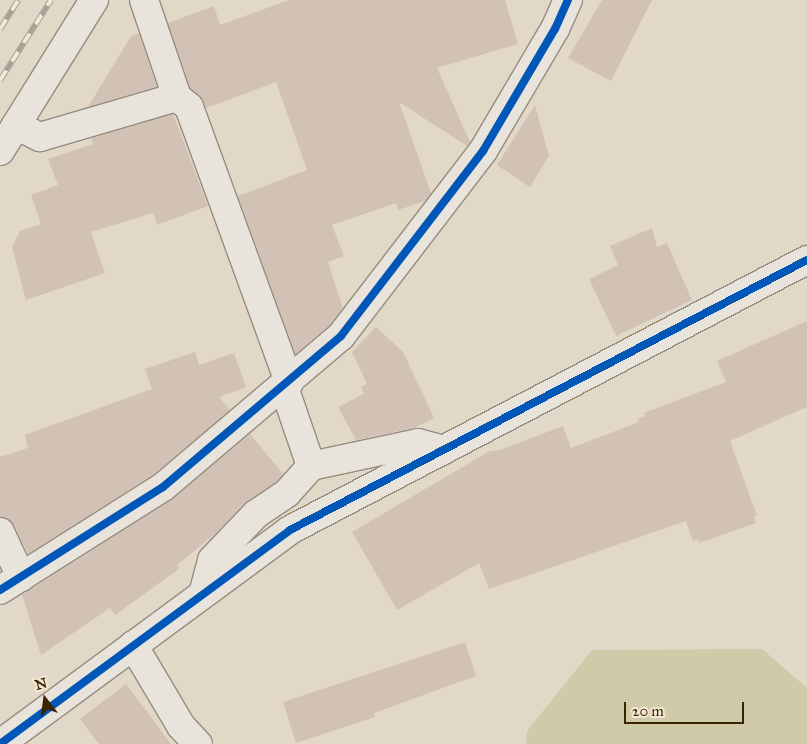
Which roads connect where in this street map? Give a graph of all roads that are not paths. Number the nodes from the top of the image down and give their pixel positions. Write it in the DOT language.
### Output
graph roads {
  1 [pos="94,0"];
  2 [pos="144,0"];
  3 [pos="568,0"];
  4 [pos="177,97"];
  5 [pos="16,125"];
  6 [pos="0,151"];
  7 [pos="807,260"];
  8 [pos="286,385"];
  9 [pos="444,450"];
  10 [pos="311,466"];
  11 [pos="0,532"];
  12 [pos="10,584"];
  13 [pos="203,594"];
  14 [pos="133,644"];
  15 [pos="0,744"];
  16 [pos="198,744"];
  1 -- 5 [label="street"];
  2 -- 4 [label="street"];
  3 -- 8 [label="street"];
  4 -- 5 [label="street"];
  4 -- 8 [label="street"];
  5 -- 6 [label="street"];
  7 -- 9 [label="street"];
  8 -- 10 [label="street"];
  8 -- 12 [label="street"];
  9 -- 10 [label="street"];
  9 -- 13 [label="street"];
  10 -- 13 [label="street"];
  11 -- 12 [label="street"];
  13 -- 14 [label="street"];
  14 -- 15 [label="street"];
  14 -- 16 [label="street"];
}
